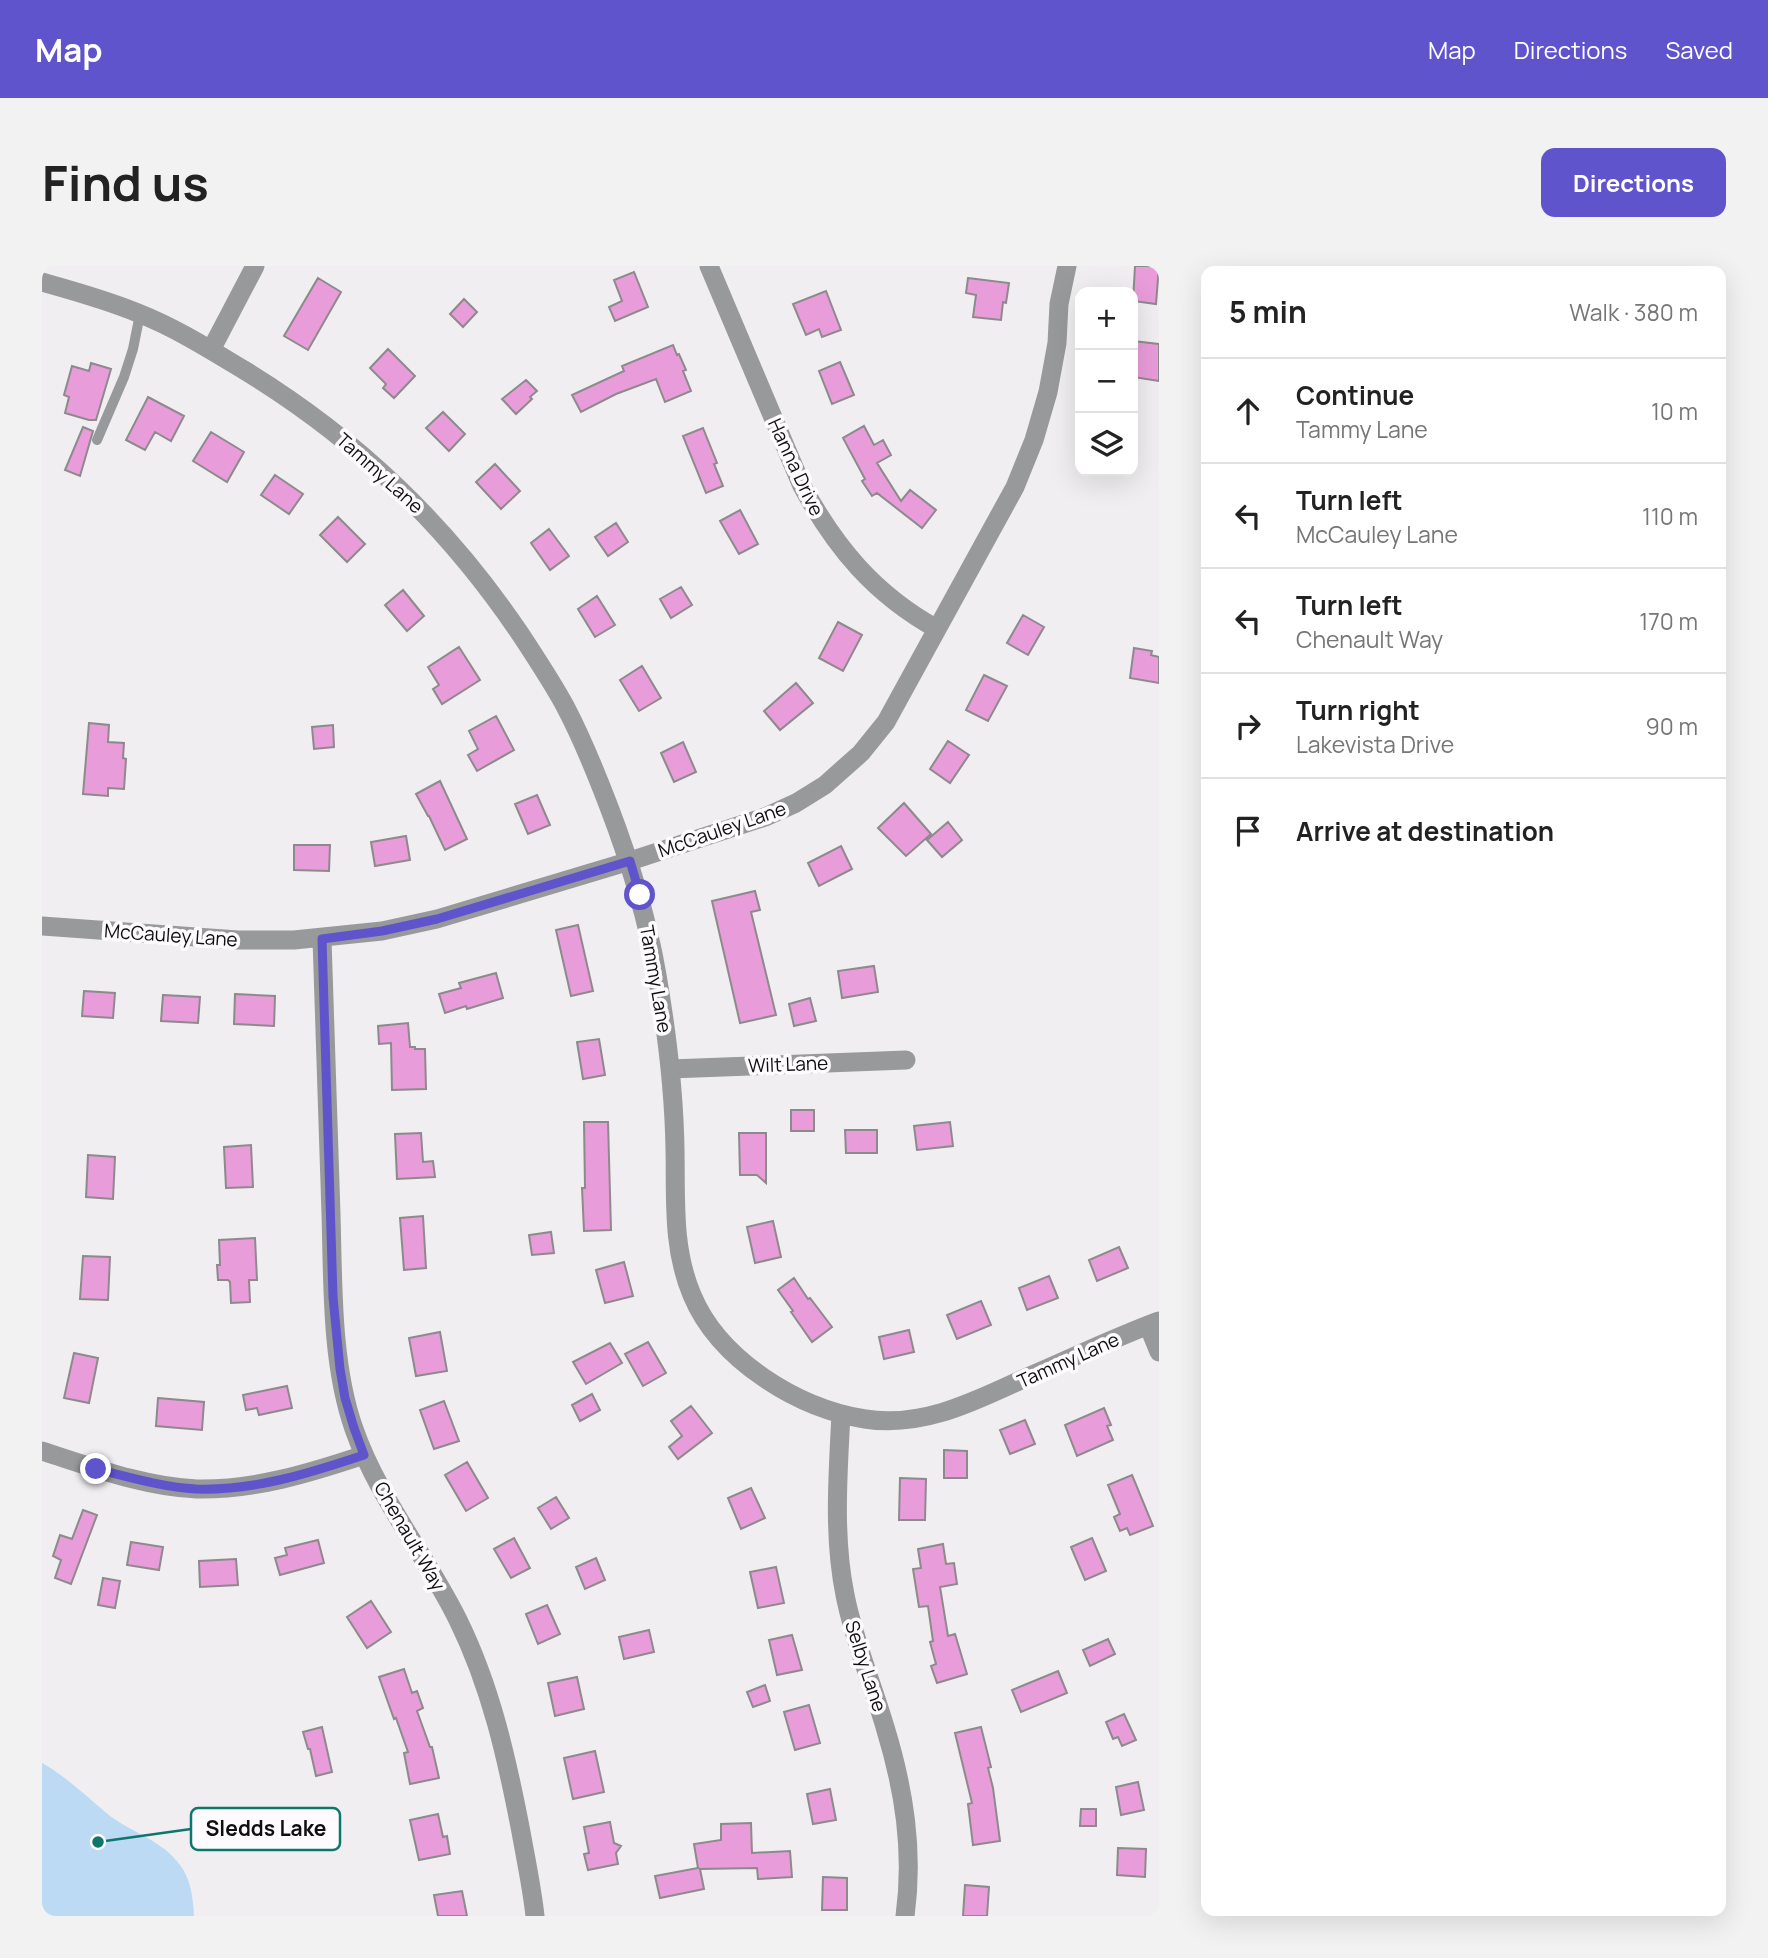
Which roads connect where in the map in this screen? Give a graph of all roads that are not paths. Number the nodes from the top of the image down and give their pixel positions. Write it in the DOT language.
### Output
graph roads {
  1 [pos="255,266"];
  2 [pos="709,266"];
  3 [pos="1067,266"];
  4 [pos="42,282"];
  5 [pos="140,314"];
  6 [pos="211,350"];
  7 [pos="97,440"];
  8 [pos="937,629"];
  9 [pos="630,861"];
  10 [pos="42,926"];
  11 [pos="322,939"];
  12 [pos="906,1060"];
  13 [pos="670,1069"];
  14 [pos="1154,1323"];
  15 [pos="1159,1352"];
  16 [pos="841,1414"];
  17 [pos="42,1451"];
  18 [pos="364,1455"];
  19 [pos="535,1916"];
  20 [pos="905,1916"];
  1 -- 6 [label="street"];
  2 -- 8 [label="street, Hanna Drive"];
  3 -- 8 [label="street, McCauley Lane"];
  4 -- 5 [label="street, Tammy Lane"];
  5 -- 6 [label="street, Tammy Lane"];
  5 -- 7 [label="lane"];
  6 -- 9 [label="street, Tammy Lane"];
  8 -- 9 [label="street, McCauley Lane"];
  9 -- 11 [label="street, McCauley Lane"];
  9 -- 13 [label="street, Tammy Lane"];
  10 -- 11 [label="street, McCauley Lane"];
  11 -- 18 [label="street, Chenault Way"];
  12 -- 13 [label="street, Wilt Lane"];
  13 -- 16 [label="street, Tammy Lane"];
  14 -- 15 [label="street"];
  14 -- 16 [label="street, Tammy Lane"];
  16 -- 20 [label="street, Selby Lane"];
  17 -- 18 [label="street"];
  18 -- 19 [label="street, Chenault Way"];
}
